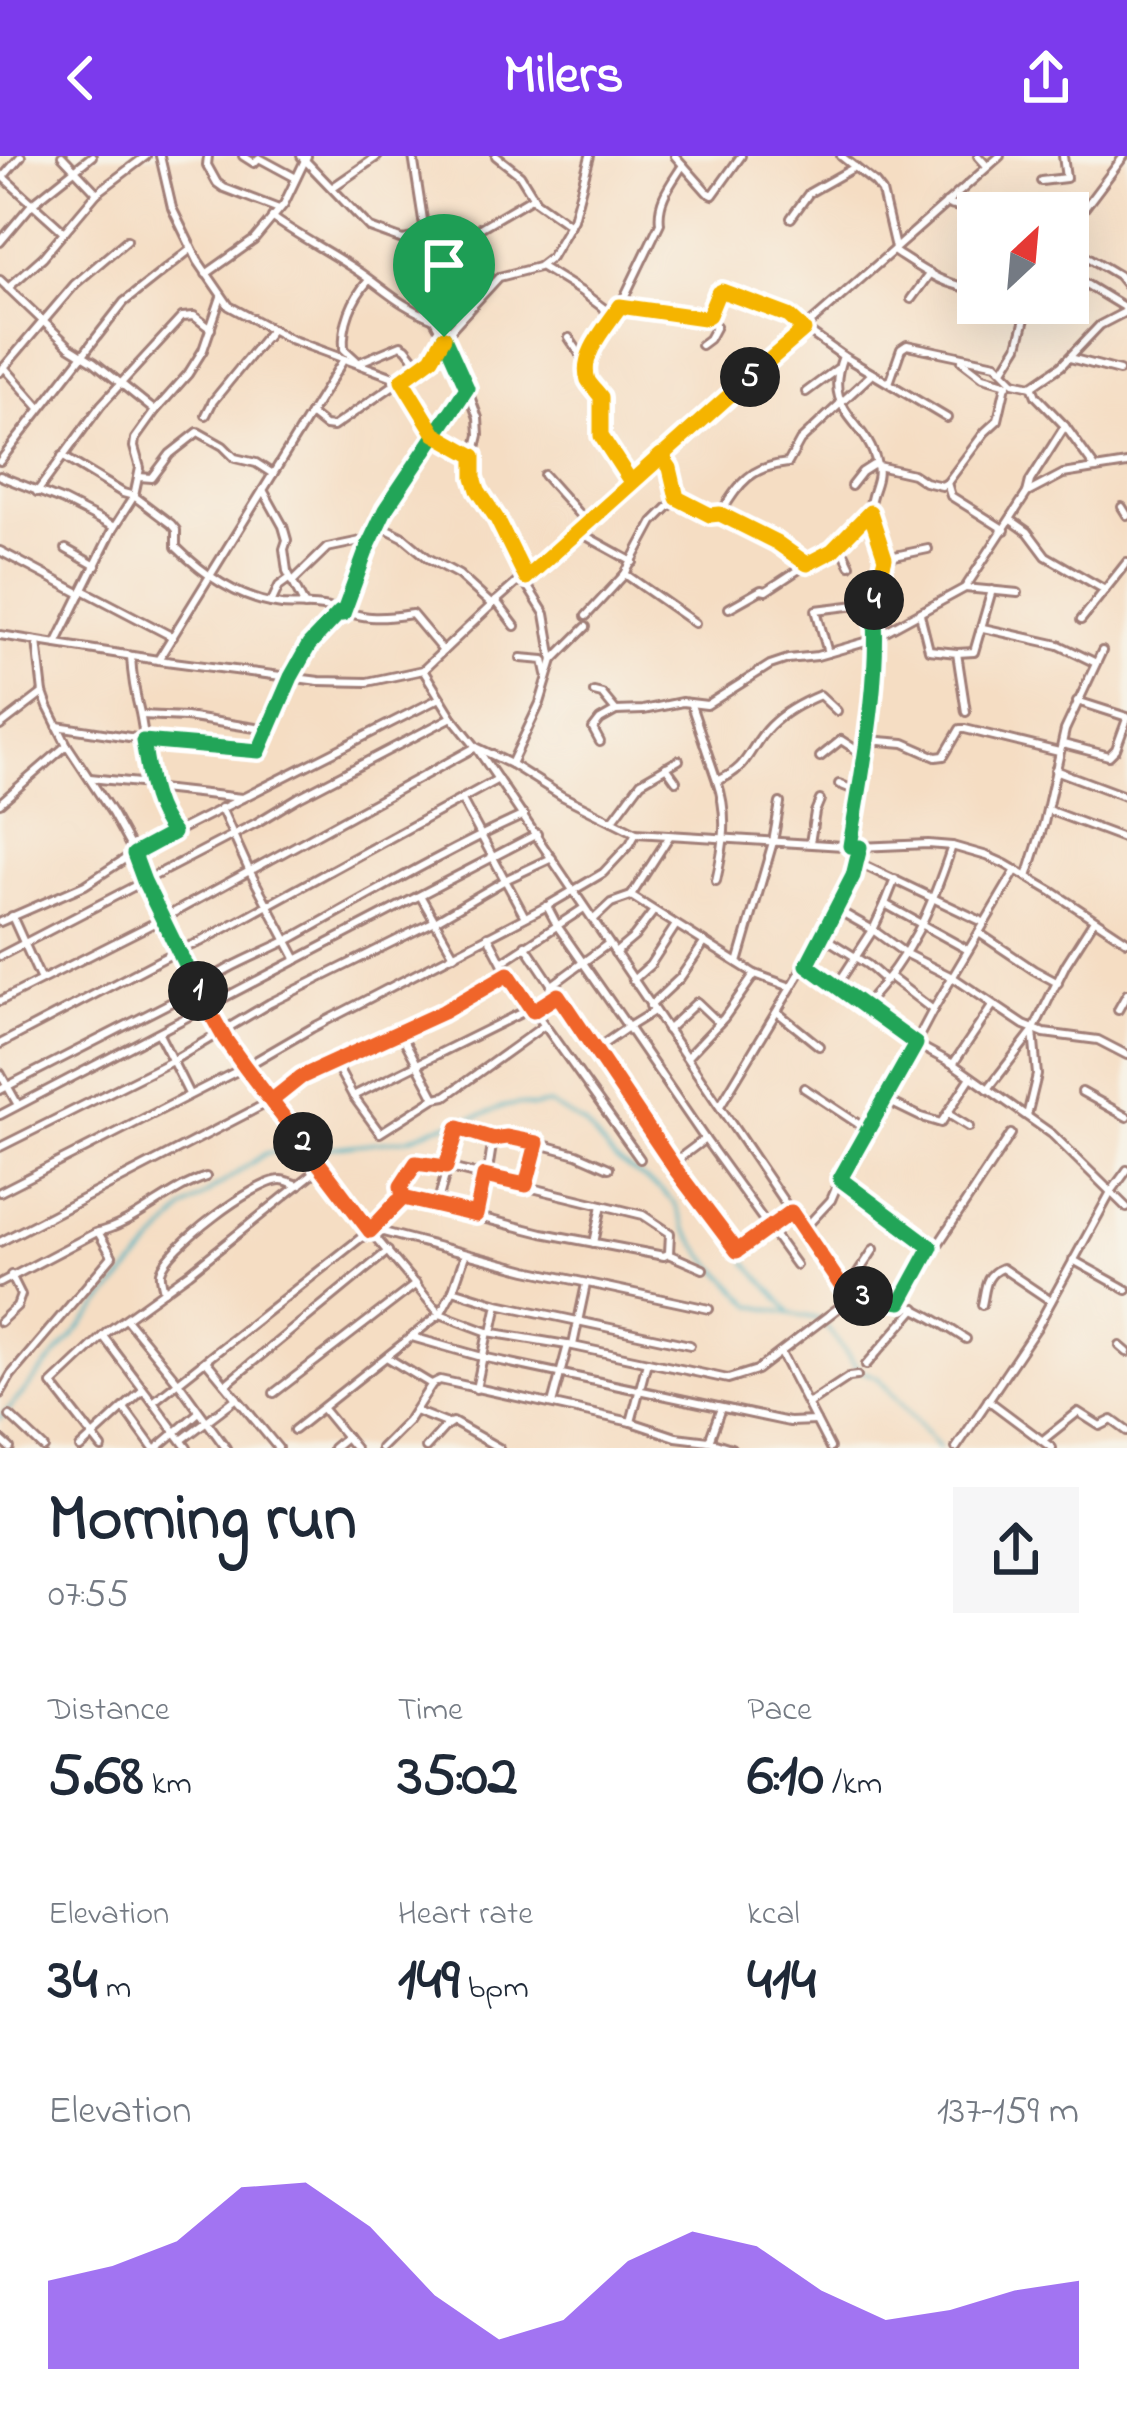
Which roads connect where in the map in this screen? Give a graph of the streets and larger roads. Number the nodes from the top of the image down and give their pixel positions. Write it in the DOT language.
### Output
graph roads {
  1 [pos="21,156"];
  2 [pos="62,156"];
  3 [pos="92,156"];
  4 [pos="146,156"];
  5 [pos="160,156"];
  6 [pos="208,156"];
  7 [pos="243,156"];
  8 [pos="378,156"];
  9 [pos="413,156"];
  10 [pos="496,156"];
  11 [pos="590,156"];
  12 [pos="675,156"];
  13 [pos="741,156"];
  14 [pos="842,156"];
  15 [pos="978,156"];
  16 [pos="1000,156"];
  17 [pos="1063,156"];
  18 [pos="1124,156"];
  19 [pos="304,157"];
  20 [pos="683,165"];
  21 [pos="987,166"];
  22 [pos="855,167"];
  23 [pos="74,170"];
  24 [pos="2,178"];
  25 [pos="296,178"];
  26 [pos="1041,181"];
  27 [pos="332,188"];
  28 [pos="97,193"];
  29 [pos="534,196"];
  30 [pos="1089,202"];
  31 [pos="33,203"];
  32 [pos="946,203"];
  33 [pos="957,206"];
  34 [pos="275,213"];
  35 [pos="791,218"];
  36 [pos="570,225"];
  37 [pos="480,228"];
  38 [pos="64,232"];
  39 [pos="426,235"];
  40 [pos="127,240"];
  41 [pos="0,242"];
  42 [pos="191,249"];
  43 [pos="894,249"];
  44 [pos="1089,258"];
  45 [pos="540,266"];
  46 [pos="930,273"];
  47 [pos="206,274"];
  48 [pos="0,280"];
  49 [pos="369,280"];
  50 [pos="957,285"];
  51 [pos="1089,286"];
  52 [pos="1127,286"];
  53 [pos="8,288"];
  54 [pos="220,297"];
  55 [pos="910,299"];
  56 [pos="620,306"];
  57 [pos="1127,310"];
  58 [pos="614,316"];
  59 [pos="706,317"];
  60 [pos="434,319"];
  61 [pos="41,320"];
  62 [pos="1024,324"];
  63 [pos="211,329"];
  64 [pos="271,330"];
  65 [pos="804,330"];
  66 [pos="444,337"];
  67 [pos="569,338"];
  68 [pos="701,345"];
  69 [pos="83,356"];
  70 [pos="843,356"];
  71 [pos="960,358"];
  72 [pos="1070,358"];
  73 [pos="344,359"];
  74 [pos="358,363"];
  75 [pos="586,363"];
  76 [pos="421,367"];
  77 [pos="838,368"];
  78 [pos="2,370"];
  79 [pos="1003,370"];
  80 [pos="1119,371"];
  81 [pos="872,374"];
  82 [pos="403,379"];
  83 [pos="889,383"];
  84 [pos="1010,383"];
  85 [pos="120,385"];
  86 [pos="1032,386"];
  87 [pos="467,388"];
  88 [pos="806,392"];
  89 [pos="841,405"];
  90 [pos="40,408"];
  91 [pos="155,410"];
  92 [pos="310,414"];
  93 [pos="206,415"];
  94 [pos="947,418"];
  95 [pos="1065,426"];
  96 [pos="436,434"];
  97 [pos="661,455"];
  98 [pos="62,456"];
  99 [pos="474,456"];
  100 [pos="0,460"];
  101 [pos="1127,464"];
  102 [pos="878,467"];
  103 [pos="1096,469"];
  104 [pos="273,474"];
  105 [pos="544,475"];
  106 [pos="0,476"];
  107 [pos="139,477"];
  108 [pos="631,482"];
  109 [pos="947,483"];
  110 [pos="851,486"];
  111 [pos="263,490"];
  112 [pos="37,492"];
  113 [pos="1027,493"];
  114 [pos="134,496"];
  115 [pos="677,498"];
  116 [pos="870,512"];
  117 [pos="720,514"];
  118 [pos="1011,520"];
  119 [pos="586,523"];
  120 [pos="379,525"];
  121 [pos="114,527"];
  122 [pos="1005,530"];
  123 [pos="577,531"];
  124 [pos="372,538"];
  125 [pos="840,544"];
  126 [pos="66,549"];
  127 [pos="928,549"];
  128 [pos="0,551"];
  129 [pos="885,558"];
  130 [pos="633,562"];
  131 [pos="1127,562"];
  132 [pos="807,564"];
  133 [pos="850,565"];
  134 [pos="95,566"];
  135 [pos="625,574"];
  136 [pos="212,576"];
  137 [pos="525,579"];
  138 [pos="291,580"];
  139 [pos="965,588"];
  140 [pos="992,590"];
  141 [pos="1105,590"];
  142 [pos="82,592"];
  143 [pos="1018,593"];
  144 [pos="271,603"];
  145 [pos="494,603"];
  146 [pos="873,603"];
  147 [pos="305,606"];
  148 [pos="729,608"];
  149 [pos="342,613"];
  150 [pos="920,614"];
  151 [pos="586,616"];
  152 [pos="1081,620"];
  153 [pos="695,623"];
  154 [pos="515,626"];
  155 [pos="586,627"];
  156 [pos="982,628"];
  157 [pos="0,635"];
  158 [pos="172,637"];
  159 [pos="877,639"];
  160 [pos="37,641"];
  161 [pos="56,644"];
  162 [pos="443,651"];
  163 [pos="1102,651"];
  164 [pos="828,653"];
  165 [pos="957,653"];
  166 [pos="131,656"];
  167 [pos="521,658"];
  168 [pos="158,660"];
  169 [pos="553,661"];
  170 [pos="1096,664"];
  171 [pos="424,670"];
  172 [pos="547,674"];
  173 [pos="291,677"];
  174 [pos="594,692"];
  175 [pos="43,693"];
  176 [pos="441,697"];
  177 [pos="1077,701"];
  178 [pos="691,704"];
  179 [pos="616,711"];
  180 [pos="837,711"];
  181 [pos="966,712"];
  182 [pos="140,715"];
  183 [pos="452,717"];
  184 [pos="1127,718"];
  185 [pos="0,726"];
  186 [pos="57,726"];
  187 [pos="268,730"];
  188 [pos="143,740"];
  189 [pos="867,740"];
  190 [pos="600,742"];
  191 [pos="68,745"];
  192 [pos="476,747"];
  193 [pos="1061,748"];
  194 [pos="864,755"];
  195 [pos="820,757"];
  196 [pos="679,760"];
  197 [pos="512,764"];
  198 [pos="666,766"];
  199 [pos="1055,770"];
  200 [pos="90,778"];
  201 [pos="498,779"];
  202 [pos="676,781"];
  203 [pos="717,781"];
  204 [pos="839,784"];
  205 [pos="150,786"];
  206 [pos="859,792"];
  207 [pos="1127,797"];
  208 [pos="244,798"];
  209 [pos="462,800"];
  210 [pos="820,800"];
  211 [pos="0,803"];
  212 [pos="780,803"];
  213 [pos="221,808"];
  214 [pos="1047,809"];
  215 [pos="524,815"];
  216 [pos="611,822"];
  217 [pos="173,833"];
  218 [pos="636,833"];
  219 [pos="232,834"];
  220 [pos="537,835"];
  221 [pos="481,837"];
  222 [pos="669,837"];
  223 [pos="1123,838"];
  224 [pos="725,840"];
  225 [pos="773,842"];
  226 [pos="810,843"];
  227 [pos="952,846"];
  228 [pos="855,847"];
  229 [pos="134,854"];
  230 [pos="551,858"];
  231 [pos="496,859"];
  232 [pos="857,862"];
  233 [pos="249,870"];
  234 [pos="1016,870"];
  235 [pos="1027,878"];
  236 [pos="507,879"];
  237 [pos="895,879"];
  238 [pos="144,881"];
  239 [pos="716,881"];
  240 [pos="574,891"];
  241 [pos="631,896"];
  242 [pos="421,897"];
  243 [pos="935,898"];
  244 [pos="269,904"];
  245 [pos="885,904"];
  246 [pos="547,907"];
  247 [pos="585,908"];
  248 [pos="836,909"];
  249 [pos="653,912"];
  250 [pos="12,916"];
  251 [pos="525,917"];
  252 [pos="162,919"];
  253 [pos="1094,919"];
  254 [pos="593,920"];
  255 [pos="435,921"];
  256 [pos="0,922"];
  257 [pos="983,922"];
  258 [pos="924,924"];
  259 [pos="676,925"];
  260 [pos="558,927"];
  261 [pos="873,929"];
  262 [pos="979,933"];
  263 [pos="488,936"];
  264 [pos="822,936"];
  265 [pos="287,940"];
  266 [pos="1127,941"];
  267 [pos="705,942"];
  268 [pos="22,944"];
  269 [pos="608,944"];
  270 [pos="525,945"];
  271 [pos="178,950"];
  272 [pos="968,950"];
  273 [pos="614,954"];
  274 [pos="906,954"];
  275 [pos="454,955"];
  276 [pos="0,956"];
  277 [pos="856,957"];
  278 [pos="297,960"];
  279 [pos="502,962"];
  280 [pos="583,963"];
  281 [pos="738,963"];
  282 [pos="807,965"];
  283 [pos="508,974"];
  284 [pos="755,974"];
  285 [pos="954,978"];
  286 [pos="888,979"];
  287 [pos="41,980"];
  288 [pos="633,980"];
  289 [pos="1058,983"];
  290 [pos="551,986"];
  291 [pos="836,987"];
  292 [pos="793,988"];
  293 [pos="197,989"];
  294 [pos="1127,994"];
  295 [pos="558,995"];
  296 [pos="0,1001"];
  297 [pos="992,1005"];
  298 [pos="864,1006"];
  299 [pos="652,1008"];
  300 [pos="207,1009"];
  301 [pos="532,1010"];
  302 [pos="933,1010"];
  303 [pos="1118,1010"];
  304 [pos="777,1012"];
  305 [pos="719,1023"];
  306 [pos="543,1026"];
  307 [pos="628,1027"];
  308 [pos="399,1030"];
  309 [pos="667,1030"];
  310 [pos="1033,1030"];
  311 [pos="221,1032"];
  312 [pos="158,1034"];
  313 [pos="0,1044"];
  314 [pos="916,1044"];
  315 [pos="819,1046"];
  316 [pos="595,1050"];
  317 [pos="1127,1055"];
  318 [pos="686,1057"];
  319 [pos="172,1061"];
  320 [pos="334,1061"];
  321 [pos="953,1064"];
  322 [pos="417,1066"];
  323 [pos="245,1067"];
  324 [pos="0,1073"];
  325 [pos="971,1078"];
  326 [pos="804,1088"];
  327 [pos="3,1089"];
  328 [pos="988,1089"];
  329 [pos="1082,1092"];
  330 [pos="189,1094"];
  331 [pos="353,1096"];
  332 [pos="435,1098"];
  333 [pos="886,1100"];
  334 [pos="271,1101"];
  335 [pos="18,1106"];
  336 [pos="720,1106"];
  337 [pos="0,1114"];
  338 [pos="948,1114"];
  339 [pos="1027,1117"];
  340 [pos="1127,1118"];
  341 [pos="969,1127"];
  342 [pos="869,1131"];
  343 [pos="1011,1134"];
  344 [pos="493,1139"];
  345 [pos="705,1139"];
  346 [pos="537,1143"];
  347 [pos="0,1148"];
  348 [pos="640,1159"];
  349 [pos="672,1164"];
  350 [pos="322,1166"];
  351 [pos="446,1167"];
  352 [pos="609,1168"];
  353 [pos="1127,1170"];
  354 [pos="485,1176"];
  355 [pos="206,1178"];
  356 [pos="840,1179"];
  357 [pos="299,1185"];
  358 [pos="526,1185"];
  359 [pos="0,1192"];
  360 [pos="1111,1192"];
  361 [pos="403,1198"];
  362 [pos="437,1205"];
  363 [pos="602,1205"];
  364 [pos="1127,1208"];
  365 [pos="791,1212"];
  366 [pos="476,1215"];
  367 [pos="768,1228"];
  368 [pos="371,1230"];
  369 [pos="803,1230"];
  370 [pos="98,1232"];
  371 [pos="0,1242"];
  372 [pos="593,1244"];
  373 [pos="931,1247"];
  374 [pos="874,1250"];
  375 [pos="388,1251"];
  376 [pos="668,1254"];
  377 [pos="465,1255"];
  378 [pos="1073,1260"];
  379 [pos="796,1264"];
  380 [pos="703,1269"];
  381 [pos="11,1275"];
  382 [pos="0,1283"];
  383 [pos="416,1284"];
  384 [pos="586,1284"];
  385 [pos="453,1290"];
  386 [pos="1127,1290"];
  387 [pos="164,1291"];
  388 [pos="848,1296"];
  389 [pos="1051,1301"];
  390 [pos="901,1302"];
  391 [pos="498,1304"];
  392 [pos="982,1305"];
  393 [pos="916,1308"];
  394 [pos="710,1310"];
  395 [pos="440,1314"];
  396 [pos="126,1318"];
  397 [pos="579,1320"];
  398 [pos="0,1322"];
  399 [pos="490,1332"];
  400 [pos="104,1336"];
  401 [pos="412,1337"];
  402 [pos="966,1339"];
  403 [pos="690,1345"];
  404 [pos="570,1346"];
  405 [pos="782,1354"];
  406 [pos="482,1357"];
  407 [pos="388,1358"];
  408 [pos="206,1361"];
  409 [pos="647,1361"];
  410 [pos="866,1365"];
  411 [pos="560,1372"];
  412 [pos="857,1376"];
  413 [pos="178,1382"];
  414 [pos="226,1384"];
  415 [pos="432,1384"];
  416 [pos="476,1389"];
  417 [pos="143,1390"];
  418 [pos="640,1390"];
  419 [pos="274,1393"];
  420 [pos="0,1394"];
  421 [pos="238,1398"];
  422 [pos="988,1400"];
  423 [pos="153,1402"];
  424 [pos="552,1404"];
  425 [pos="808,1404"];
  426 [pos="124,1408"];
  427 [pos="323,1408"];
  428 [pos="721,1408"];
  429 [pos="415,1411"];
  430 [pos="199,1412"];
  431 [pos="10,1416"];
  432 [pos="816,1421"];
  433 [pos="631,1422"];
  434 [pos="206,1423"];
  435 [pos="448,1424"];
  436 [pos="294,1430"];
  437 [pos="1127,1431"];
  438 [pos="175,1432"];
  439 [pos="93,1436"];
  440 [pos="346,1437"];
  441 [pos="0,1439"];
  442 [pos="487,1439"];
  443 [pos="1043,1439"];
  444 [pos="710,1441"];
  445 [pos="184,1444"];
  446 [pos="501,1447"];
  447 [pos="10,1448"];
  448 [pos="44,1448"];
  449 [pos="80,1448"];
  450 [pos="102,1448"];
  451 [pos="155,1448"];
  452 [pos="226,1448"];
  453 [pos="278,1448"];
  454 [pos="333,1448"];
  455 [pos="355,1448"];
  456 [pos="381,1448"];
  457 [pos="426,1448"];
  458 [pos="482,1448"];
  459 [pos="731,1448"];
  460 [pos="830,1448"];
  461 [pos="956,1448"];
  462 [pos="1052,1448"];
  1 -- 24 [label="street"];
  2 -- 23 [label="street"];
  3 -- 23 [label="street"];
  4 -- 28 [label="street"];
  5 -- 42 [label="street"];
  6 -- 34 [label="street"];
  7 -- 25 [label="street"];
  8 -- 27 [label="street"];
  9 -- 39 [label="street"];
  10 -- 29 [label="street"];
  11 -- 36 [label="street"];
  12 -- 20 [label="street"];
  13 -- 20 [label="street"];
  14 -- 22 [label="street"];
  15 -- 21 [label="street"];
  16 -- 21 [label="street"];
  17 -- 26 [label="street"];
  18 -- 30 [label="street"];
  19 -- 25 [label="street"];
  19 -- 27 [label="street"];
  20 -- 56 [label="street"];
  21 -- 32 [label="street"];
  22 -- 35 [label="street"];
  22 -- 43 [label="street"];
  23 -- 28 [label="street"];
  23 -- 31 [label="street"];
  24 -- 31 [label="street"];
  25 -- 34 [label="street"];
  27 -- 39 [label="street"];
  28 -- 38 [label="street"];
  29 -- 36 [label="street"];
  29 -- 37 [label="street"];
  31 -- 38 [label="street"];
  31 -- 41 [label="street"];
  32 -- 33 [label="street"];
  32 -- 43 [label="street"];
  34 -- 47 [label="street"];
  34 -- 49 [label="street"];
  36 -- 45 [label="street"];
  38 -- 53 [label="street"];
  39 -- 60 [label="street"];
  40 -- 61 [label="street"];
  42 -- 47 [label="street"];
  42 -- 69 [label="street"];
  43 -- 46 [label="street"];
  43 -- 65 [label="street"];
  44 -- 52 [label="street"];
  45 -- 58 [label="street"];
  45 -- 66 [label="street"];
  46 -- 50 [label="street"];
  46 -- 55 [label="street"];
  47 -- 54 [label="street"];
  48 -- 53 [label="street"];
  49 -- 60 [label="street"];
  49 -- 74 [label="street"];
  51 -- 57 [label="street"];
  53 -- 61 [label="street"];
  54 -- 63 [label="street"];
  54 -- 64 [label="street"];
  56 -- 58 [label="street"];
  56 -- 59 [label="street"];
  57 -- 72 [label="street"];
  58 -- 75 [label="street"];
  59 -- 65 [label="street"];
  59 -- 68 [label="street"];
  60 -- 66 [label="street"];
  61 -- 69 [label="street"];
  61 -- 78 [label="street"];
  62 -- 79 [label="street"];
  63 -- 85 [label="street"];
  63 -- 91 [label="street"];
  64 -- 73 [label="street"];
  64 -- 93 [label="street"];
  65 -- 70 [label="street"];
  65 -- 97 [label="street"];
  66 -- 76 [label="street"];
  66 -- 87 [label="street"];
  67 -- 75 [label="street"];
  69 -- 85 [label="street"];
  69 -- 90 [label="street"];
  70 -- 77 [label="street"];
  70 -- 81 [label="street"];
  71 -- 79 [label="street"];
  71 -- 83 [label="street"];
  71 -- 84 [label="street"];
  72 -- 80 [label="street"];
  72 -- 86 [label="street"];
  73 -- 74 [label="street"];
  73 -- 92 [label="street"];
  74 -- 76 [label="street"];
  74 -- 82 [label="street"];
  75 -- 108 [label="street"];
  76 -- 82 [label="street"];
  77 -- 88 [label="street"];
  77 -- 89 [label="street"];
  78 -- 90 [label="street"];
  79 -- 84 [label="street"];
  81 -- 83 [label="street"];
  81 -- 89 [label="street"];
  82 -- 92 [label="street"];
  82 -- 96 [label="street"];
  83 -- 94 [label="street"];
  84 -- 86 [label="street"];
  84 -- 109 [label="street"];
  85 -- 91 [label="street"];
  85 -- 98 [label="street"];
  86 -- 95 [label="street"];
  87 -- 96 [label="street"];
  87 -- 99 [label="street"];
  89 -- 102 [label="street"];
  89 -- 117 [label="street"];
  90 -- 100 [label="street"];
  91 -- 107 [label="street"];
  92 -- 104 [label="street"];
  95 -- 103 [label="street"];
  95 -- 113 [label="street"];
  96 -- 99 [label="street"];
  96 -- 120 [label="street"];
  97 -- 108 [label="street"];
  97 -- 115 [label="street"];
  98 -- 112 [label="street"];
  98 -- 114 [label="street"];
  99 -- 137 [label="street"];
  101 -- 103 [label="street"];
  102 -- 109 [label="street"];
  102 -- 110 [label="street"];
  102 -- 116 [label="street"];
  103 -- 113 [label="street"];
  104 -- 107 [label="street"];
  104 -- 111 [label="street"];
  105 -- 119 [label="street"];
  106 -- 112 [label="street"];
  107 -- 114 [label="street"];
  108 -- 119 [label="street"];
  109 -- 122 [label="street"];
  111 -- 136 [label="street"];
  111 -- 138 [label="street"];
  112 -- 121 [label="street"];
  113 -- 118 [label="street"];
  114 -- 121 [label="street"];
  114 -- 136 [label="street"];
  115 -- 117 [label="street"];
  115 -- 130 [label="street"];
  116 -- 125 [label="street"];
  116 -- 129 [label="street"];
  117 -- 132 [label="street"];
  118 -- 122 [label="street"];
  118 -- 141 [label="street"];
  119 -- 123 [label="street"];
  120 -- 124 [label="street"];
  120 -- 145 [label="street"];
  121 -- 134 [label="street"];
  122 -- 139 [label="street"];
  123 -- 130 [label="street"];
  123 -- 137 [label="street"];
  124 -- 138 [label="street"];
  124 -- 149 [label="street"];
  125 -- 132 [label="street"];
  125 -- 133 [label="street"];
  126 -- 134 [label="street"];
  127 -- 129 [label="street"];
  128 -- 142 [label="street"];
  129 -- 146 [label="street"];
  130 -- 135 [label="street"];
  131 -- 141 [label="street"];
  132 -- 148 [label="street"];
  134 -- 142 [label="street"];
  135 -- 151 [label="street"];
  135 -- 153 [label="street"];
  136 -- 144 [label="street"];
  136 -- 158 [label="street"];
  137 -- 145 [label="street"];
  137 -- 169 [label="street"];
  138 -- 144 [label="street"];
  138 -- 147 [label="street"];
  139 -- 140 [label="street"];
  139 -- 150 [label="street"];
  140 -- 143 [label="street"];
  140 -- 156 [label="street"];
  141 -- 152 [label="street"];
  142 -- 158 [label="street"];
  142 -- 161 [label="street"];
  144 -- 147 [label="street"];
  145 -- 154 [label="street"];
  145 -- 162 [label="street"];
  146 -- 159 [label="street"];
  146 -- 164 [label="street"];
  147 -- 149 [label="street"];
  149 -- 162 [label="street"];
  149 -- 173 [label="street"];
  150 -- 159 [label="street"];
  150 -- 165 [label="street"];
  155 -- 169 [label="street"];
  156 -- 165 [label="street"];
  156 -- 170 [label="street"];
  157 -- 160 [label="street"];
  158 -- 168 [label="street"];
  159 -- 164 [label="street"];
  159 -- 189 [label="street"];
  160 -- 161 [label="street"];
  160 -- 175 [label="street"];
  161 -- 166 [label="street"];
  162 -- 171 [label="street"];
  163 -- 170 [label="street"];
  164 -- 178 [label="street"];
  165 -- 181 [label="street"];
  166 -- 168 [label="street"];
  166 -- 182 [label="street"];
  167 -- 172 [label="street"];
  168 -- 173 [label="street"];
  169 -- 172 [label="street"];
  170 -- 177 [label="street"];
  171 -- 173 [label="street"];
  171 -- 176 [label="street"];
  172 -- 197 [label="street"];
  173 -- 187 [label="street"];
  174 -- 179 [label="street"];
  175 -- 185 [label="street"];
  175 -- 186 [label="street"];
  176 -- 183 [label="street"];
  176 -- 208 [label="street"];
  177 -- 184 [label="street"];
  177 -- 193 [label="street"];
  178 -- 179 [label="street"];
  178 -- 203 [label="street"];
  179 -- 190 [label="street"];
  180 -- 203 [label="street"];
  182 -- 187 [label="street"];
  182 -- 188 [label="street"];
  183 -- 192 [label="street"];
  183 -- 219 [label="street"];
  184 -- 193 [label="street"];
  186 -- 188 [label="street"];
  186 -- 191 [label="street"];
  187 -- 188 [label="street"];
  188 -- 205 [label="street"];
  189 -- 193 [label="street"];
  189 -- 194 [label="street"];
  191 -- 200 [label="street"];
  191 -- 211 [label="street"];
  192 -- 197 [label="street"];
  192 -- 201 [label="street"];
  192 -- 233 [label="street"];
  193 -- 199 [label="street"];
  194 -- 195 [label="street"];
  194 -- 206 [label="street"];
  196 -- 198 [label="street"];
  197 -- 216 [label="street"];
  198 -- 202 [label="street"];
  198 -- 216 [label="street"];
  199 -- 207 [label="street"];
  199 -- 214 [label="street"];
  200 -- 205 [label="street"];
  200 -- 229 [label="street"];
  201 -- 209 [label="street"];
  201 -- 215 [label="street"];
  203 -- 224 [label="street"];
  204 -- 206 [label="street"];
  205 -- 208 [label="street"];
  205 -- 217 [label="street"];
  206 -- 228 [label="street"];
  208 -- 213 [label="street"];
  209 -- 221 [label="street"];
  209 -- 244 [label="street"];
  210 -- 226 [label="street"];
  212 -- 225 [label="street"];
  213 -- 217 [label="street"];
  213 -- 219 [label="street"];
  214 -- 223 [label="street"];
  214 -- 235 [label="street"];
  215 -- 220 [label="street"];
  215 -- 221 [label="street"];
  216 -- 218 [label="street"];
  217 -- 229 [label="street"];
  218 -- 222 [label="street"];
  218 -- 240 [label="street"];
  219 -- 233 [label="street"];
  219 -- 238 [label="street"];
  220 -- 230 [label="street"];
  220 -- 231 [label="street"];
  221 -- 231 [label="street"];
  221 -- 265 [label="street"];
  222 -- 224 [label="street"];
  222 -- 241 [label="street"];
  224 -- 225 [label="street"];
  224 -- 239 [label="street"];
  225 -- 226 [label="street"];
  225 -- 281 [label="street"];
  226 -- 228 [label="street"];
  227 -- 228 [label="street"];
  227 -- 234 [label="street"];
  227 -- 243 [label="street"];
  228 -- 232 [label="street"];
  229 -- 238 [label="street"];
  229 -- 250 [label="street"];
  230 -- 236 [label="street"];
  230 -- 240 [label="street"];
  231 -- 236 [label="street"];
  231 -- 242 [label="street"];
  232 -- 237 [label="street"];
  232 -- 248 [label="street"];
  233 -- 244 [label="street"];
  233 -- 252 [label="street"];
  234 -- 235 [label="street"];
  234 -- 257 [label="street"];
  235 -- 253 [label="street"];
  236 -- 251 [label="street"];
  236 -- 255 [label="street"];
  237 -- 243 [label="street"];
  237 -- 245 [label="street"];
  238 -- 252 [label="street"];
  238 -- 268 [label="street"];
  240 -- 246 [label="street"];
  240 -- 247 [label="street"];
  241 -- 249 [label="street"];
  241 -- 254 [label="street"];
  242 -- 255 [label="street"];
  242 -- 278 [label="street"];
  243 -- 257 [label="street"];
  243 -- 258 [label="street"];
  244 -- 265 [label="street"];
  244 -- 271 [label="street"];
  245 -- 258 [label="street"];
  245 -- 261 [label="street"];
  246 -- 251 [label="street"];
  246 -- 260 [label="street"];
  247 -- 254 [label="street"];
  247 -- 260 [label="street"];
  248 -- 261 [label="street"];
  248 -- 264 [label="street"];
  249 -- 259 [label="street"];
  249 -- 273 [label="street"];
  250 -- 256 [label="street"];
  250 -- 268 [label="street"];
  251 -- 263 [label="street"];
  252 -- 271 [label="street"];
  252 -- 287 [label="street"];
  253 -- 266 [label="street"];
  253 -- 289 [label="street"];
  254 -- 269 [label="street"];
  255 -- 275 [label="street"];
  255 -- 311 [label="street"];
  257 -- 262 [label="street"];
  258 -- 272 [label="street"];
  258 -- 274 [label="street"];
  259 -- 267 [label="street"];
  259 -- 288 [label="street"];
  260 -- 270 [label="street"];
  260 -- 280 [label="street"];
  261 -- 274 [label="street"];
  261 -- 277 [label="street"];
  262 -- 272 [label="street"];
  262 -- 289 [label="street"];
  263 -- 275 [label="street"];
  263 -- 279 [label="street"];
  264 -- 277 [label="street"];
  264 -- 282 [label="street"];
  265 -- 278 [label="street"];
  265 -- 293 [label="street"];
  267 -- 281 [label="street"];
  267 -- 299 [label="street"];
  268 -- 276 [label="street"];
  268 -- 287 [label="street"];
  269 -- 273 [label="street"];
  269 -- 280 [label="street"];
  270 -- 279 [label="street"];
  270 -- 290 [label="street"];
  271 -- 293 [label="street"];
  271 -- 313 [label="street"];
  272 -- 285 [label="street"];
  273 -- 288 [label="street"];
  274 -- 285 [label="street"];
  274 -- 286 [label="street"];
  275 -- 323 [label="street"];
  277 -- 286 [label="street"];
  277 -- 291 [label="street"];
  278 -- 300 [label="street"];
  279 -- 283 [label="street"];
  280 -- 290 [label="street"];
  280 -- 307 [label="street"];
  281 -- 284 [label="street"];
  282 -- 291 [label="street"];
  282 -- 292 [label="street"];
  283 -- 301 [label="street"];
  283 -- 308 [label="street"];
  284 -- 292 [label="street"];
  284 -- 305 [label="street"];
  285 -- 297 [label="street"];
  285 -- 302 [label="street"];
  286 -- 298 [label="street"];
  286 -- 302 [label="street"];
  287 -- 296 [label="street"];
  288 -- 299 [label="street"];
  289 -- 310 [label="street"];
  290 -- 295 [label="street"];
  291 -- 298 [label="street"];
  292 -- 304 [label="street"];
  293 -- 300 [label="street"];
  293 -- 327 [label="street"];
  294 -- 303 [label="street"];
  295 -- 301 [label="street"];
  295 -- 316 [label="street"];
  297 -- 310 [label="street"];
  297 -- 321 [label="street"];
  298 -- 314 [label="street"];
  299 -- 307 [label="street"];
  299 -- 309 [label="street"];
  300 -- 311 [label="street"];
  300 -- 312 [label="street"];
  301 -- 306 [label="street"];
  301 -- 322 [label="street"];
  302 -- 314 [label="street"];
  304 -- 315 [label="street"];
  304 -- 336 [label="street"];
  305 -- 309 [label="street"];
  305 -- 318 [label="street"];
  306 -- 332 [label="street"];
  306 -- 348 [label="street"];
  307 -- 316 [label="street"];
  307 -- 345 [label="street"];
  308 -- 320 [label="street"];
  308 -- 322 [label="street"];
  309 -- 318 [label="street"];
  310 -- 317 [label="street"];
  310 -- 328 [label="street"];
  310 -- 339 [label="street"];
  311 -- 319 [label="street"];
  311 -- 323 [label="street"];
  312 -- 319 [label="street"];
  312 -- 335 [label="street"];
  314 -- 321 [label="street"];
  314 -- 333 [label="street"];
  316 -- 349 [label="street"];
  318 -- 336 [label="street"];
  319 -- 330 [label="street"];
  319 -- 347 [label="street"];
  320 -- 331 [label="street"];
  320 -- 334 [label="street"];
  321 -- 325 [label="street"];
  322 -- 331 [label="street"];
  322 -- 332 [label="street"];
  323 -- 330 [label="street"];
  323 -- 334 [label="street"];
  324 -- 327 [label="street"];
  325 -- 328 [label="street"];
  325 -- 338 [label="street"];
  326 -- 342 [label="street"];
  327 -- 335 [label="street"];
  328 -- 339 [label="street"];
  329 -- 340 [label="street"];
  330 -- 359 [label="street"];
  331 -- 332 [label="street"];
  333 -- 338 [label="street"];
  333 -- 342 [label="street"];
  334 -- 350 [label="street"];
  334 -- 371 [label="street"];
  335 -- 337 [label="street"];
  336 -- 365 [label="street"];
  338 -- 341 [label="street"];
  339 -- 360 [label="street"];
  342 -- 356 [label="street"];
  343 -- 373 [label="street"];
  344 -- 346 [label="street"];
  344 -- 351 [label="street"];
  344 -- 354 [label="street"];
  345 -- 349 [label="street"];
  345 -- 367 [label="street"];
  346 -- 352 [label="street"];
  346 -- 358 [label="street"];
  349 -- 367 [label="street"];
  350 -- 357 [label="street"];
  350 -- 368 [label="street"];
  351 -- 354 [label="street"];
  351 -- 361 [label="street"];
  351 -- 362 [label="street"];
  353 -- 360 [label="street"];
  354 -- 358 [label="street"];
  354 -- 366 [label="street"];
  355 -- 370 [label="street"];
  356 -- 369 [label="street"];
  356 -- 373 [label="street"];
  357 -- 387 [label="street"];
  357 -- 387 [label="street"];
  358 -- 363 [label="street"];
  360 -- 364 [label="street"];
  360 -- 378 [label="street"];
  361 -- 362 [label="street"];
  361 -- 368 [label="street"];
  362 -- 366 [label="street"];
  363 -- 372 [label="street"];
  363 -- 376 [label="street"];
  365 -- 367 [label="street"];
  365 -- 369 [label="street"];
  366 -- 372 [label="street"];
  367 -- 379 [label="street"];
  368 -- 375 [label="street"];
  368 -- 377 [label="street"];
  368 -- 408 [label="street"];
  369 -- 388 [label="street"];
  370 -- 381 [label="street"];
  370 -- 420 [label="street"];
  372 -- 376 [label="street"];
  373 -- 390 [label="street"];
  374 -- 388 [label="street"];
  375 -- 383 [label="street"];
  375 -- 414 [label="street"];
  376 -- 380 [label="street"];
  377 -- 384 [label="street"];
  377 -- 385 [label="street"];
  378 -- 386 [label="street"];
  378 -- 389 [label="street"];
  381 -- 382 [label="street"];
  381 -- 398 [label="street"];
  383 -- 395 [label="street"];
  383 -- 419 [label="street"];
  384 -- 394 [label="street"];
  384 -- 397 [label="street"];
  385 -- 391 [label="street"];
  385 -- 395 [label="street"];
  387 -- 396 [label="street"];
  388 -- 390 [label="street"];
  388 -- 405 [label="street"];
  389 -- 392 [label="street"];
  389 -- 422 [label="street"];
  390 -- 393 [label="street"];
  391 -- 397 [label="street"];
  391 -- 399 [label="street"];
  393 -- 402 [label="street"];
  393 -- 410 [label="street"];
  395 -- 399 [label="street"];
  395 -- 401 [label="street"];
  396 -- 400 [label="street"];
  396 -- 413 [label="street"];
  397 -- 403 [label="street"];
  397 -- 404 [label="street"];
  399 -- 404 [label="street"];
  399 -- 406 [label="street"];
  400 -- 417 [label="street"];
  400 -- 439 [label="street"];
  401 -- 406 [label="street"];
  401 -- 407 [label="street"];
  404 -- 409 [label="street"];
  404 -- 411 [label="street"];
  405 -- 409 [label="street"];
  405 -- 425 [label="street"];
  406 -- 411 [label="street"];
  406 -- 416 [label="street"];
  407 -- 415 [label="street"];
  407 -- 427 [label="street"];
  408 -- 413 [label="street"];
  408 -- 414 [label="street"];
  409 -- 418 [label="street"];
  411 -- 418 [label="street"];
  411 -- 424 [label="street"];
  412 -- 425 [label="street"];
  413 -- 423 [label="street"];
  413 -- 430 [label="street"];
  414 -- 421 [label="street"];
  415 -- 416 [label="street"];
  415 -- 429 [label="street"];
  416 -- 424 [label="street"];
  417 -- 423 [label="street"];
  417 -- 426 [label="street"];
  418 -- 428 [label="street"];
  418 -- 433 [label="street"];
  421 -- 434 [label="street"];
  421 -- 453 [label="street"];
  422 -- 443 [label="street"];
  422 -- 461 [label="street"];
  423 -- 438 [label="street"];
  424 -- 433 [label="street"];
  425 -- 432 [label="street"];
  426 -- 439 [label="street"];
  426 -- 451 [label="street"];
  427 -- 436 [label="street"];
  427 -- 440 [label="street"];
  428 -- 432 [label="street"];
  428 -- 444 [label="street"];
  429 -- 435 [label="street"];
  429 -- 456 [label="street"];
  430 -- 434 [label="street"];
  430 -- 438 [label="street"];
  431 -- 448 [label="street"];
  432 -- 460 [label="street"];
  433 -- 444 [label="street"];
  434 -- 445 [label="street"];
  434 -- 452 [label="street"];
  435 -- 442 [label="street"];
  435 -- 457 [label="street"];
  437 -- 443 [label="street"];
  438 -- 445 [label="street"];
  438 -- 451 [label="street"];
  439 -- 449 [label="street"];
  439 -- 450 [label="street"];
  440 -- 454 [label="street"];
  440 -- 455 [label="street"];
  441 -- 447 [label="street"];
  442 -- 446 [label="street"];
  442 -- 458 [label="street"];
  443 -- 462 [label="street"];
  444 -- 459 [label="street"];
}
